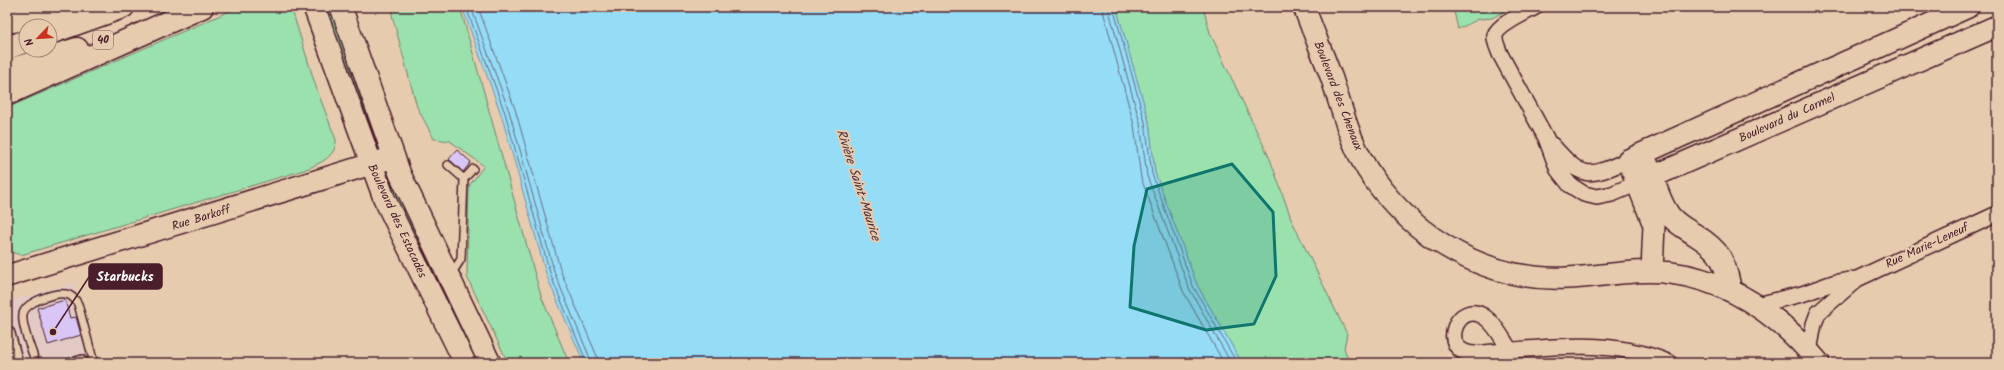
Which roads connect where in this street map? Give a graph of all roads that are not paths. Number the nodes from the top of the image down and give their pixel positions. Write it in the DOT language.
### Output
graph roads {
  1 [pos="104,7"];
  2 [pos="123,7"];
  3 [pos="198,7"];
  4 [pos="202,7"];
  5 [pos="314,7"];
  6 [pos="341,7"];
  7 [pos="1304,7"];
  8 [pos="1535,7"];
  9 [pos="1968,7"];
  10 [pos="7,22"];
  11 [pos="1997,26"];
  12 [pos="58,30"];
  13 [pos="18,44"];
  14 [pos="7,48"];
  15 [pos="7,71"];
  16 [pos="7,94"];
  17 [pos="1546,138"];
  18 [pos="394,157"];
  19 [pos="1636,157"];
  20 [pos="371,165"];
  21 [pos="448,165"];
  22 [pos="473,169"];
  23 [pos="464,179"];
  24 [pos="1645,180"];
  25 [pos="1997,214"];
  26 [pos="1652,271"];
  27 [pos="447,272"];
  28 [pos="7,276"];
  29 [pos="1857,279"];
  30 [pos="1731,291"];
  31 [pos="1757,305"];
  32 [pos="7,334"];
  33 [pos="1510,350"];
  34 [pos="1814,357"];
  35 [pos="82,359"];
  36 [pos="15,363"];
  37 [pos="36,363"];
  38 [pos="69,363"];
  39 [pos="94,363"];
  40 [pos="465,363"];
  41 [pos="490,363"];
  42 [pos="1670,363"];
  1 -- 10 [label="highway"];
  2 -- 12 [label="highway, 40"];
  3 -- 15 [label="highway, 40"];
  4 -- 16 [label="highway"];
  5 -- 20 [label="street, Boulevard des Estacades"];
  6 -- 18 [label="street, Boulevard des Estacades"];
  7 -- 26 [label="street, Boulevard des Chenaux"];
  8 -- 17 [label="street"];
  9 -- 19 [label="street"];
  11 -- 24 [label="street, Boulevard du Carmel"];
  13 -- 14 [label="highway"];
  17 -- 19 [label="street"];
  17 -- 24 [label="street, Boulevard du Carmel"];
  18 -- 20 [label="street, Rue Barkoff"];
  18 -- 27 [label="street, Boulevard des Estacades"];
  19 -- 24 [label="street"];
  20 -- 28 [label="street, Rue Barkoff"];
  20 -- 40 [label="street, Boulevard des Estacades"];
  21 -- 23 [label="lane"];
  22 -- 23 [label="lane"];
  23 -- 27 [label="lane"];
  24 -- 26 [label="street"];
  24 -- 30 [label="street"];
  25 -- 29 [label="street, Rue Marie-Leneuf"];
  26 -- 30 [label="street, Boulevard des Chenaux"];
  27 -- 41 [label="street, Boulevard des Estacades"];
  29 -- 31 [label="street, Rue Marie-Leneuf"];
  29 -- 34 [label="street, Rue Marie-Leneuf"];
  30 -- 31 [label="street, Boulevard des Chenaux"];
  31 -- 34 [label="street, Boulevard des Chenaux"];
  32 -- 36 [label="street"];
  33 -- 42 [label="street"];
  35 -- 38 [label="lane"];
  37 -- 39 [label="lane"];
}
